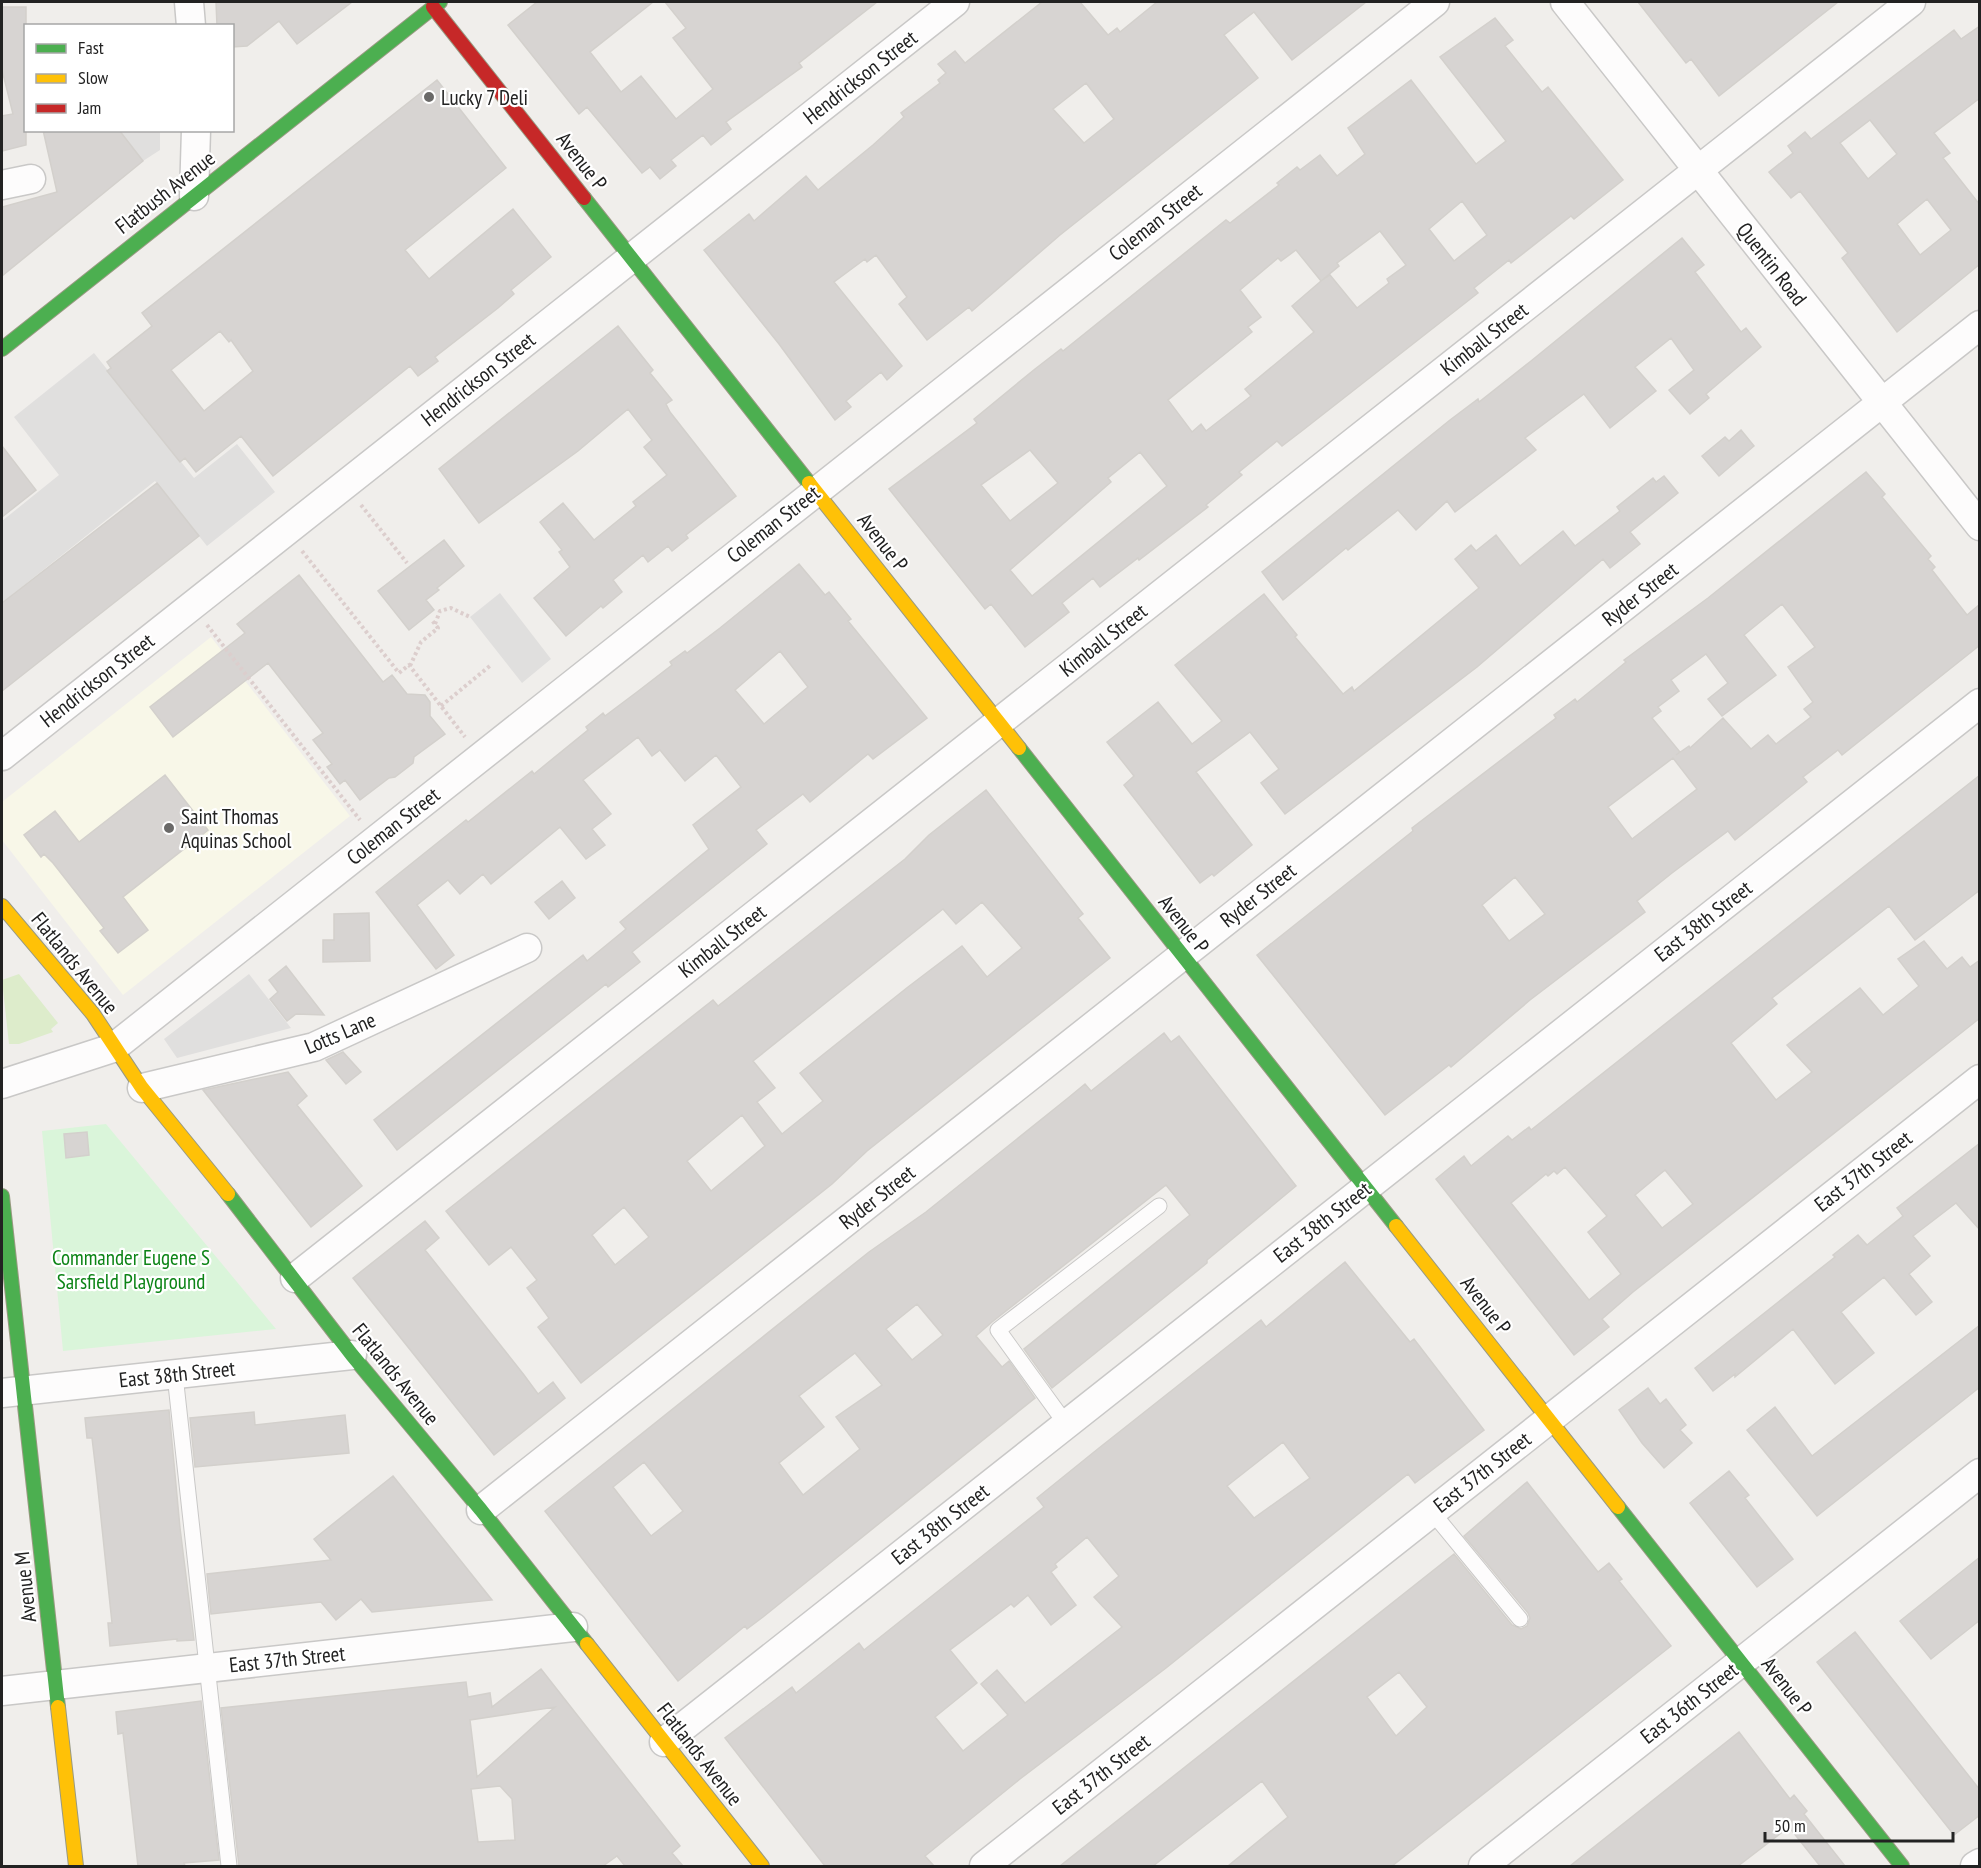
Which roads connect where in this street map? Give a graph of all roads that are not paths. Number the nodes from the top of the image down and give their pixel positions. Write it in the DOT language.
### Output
graph roads {
  1 [pos="189,2"];
  2 [pos="955,2"];
  3 [pos="1435,2"];
  4 [pos="1565,2"];
  5 [pos="1911,2"];
  6 [pos="437,4"];
  7 [pos="190,24"];
  8 [pos="196,132"];
  9 [pos="1699,170"];
  10 [pos="31,179"];
  11 [pos="2,185"];
  12 [pos="194,196"];
  13 [pos="632,257"];
  14 [pos="1980,325"];
  15 [pos="2,349"];
  16 [pos="1881,403"];
  17 [pos="815,490"];
  18 [pos="1980,526"];
  19 [pos="1980,703"];
  20 [pos="999,723"];
  21 [pos="2,756"];
  22 [pos="2,906"];
  23 [pos="527,948"];
  24 [pos="1182,955"];
  25 [pos="113,1048"];
  26 [pos="1980,1079"];
  27 [pos="2,1084"];
  28 [pos="142,1088"];
  29 [pos="1366,1187"];
  30 [pos="2,1196"];
  31 [pos="1159,1206"];
  32 [pos="295,1278"];
  33 [pos="352,1356"];
  34 [pos="175,1375"];
  35 [pos="13,1392"];
  36 [pos="1549,1419"];
  37 [pos="1066,1424"];
  38 [pos="1980,1473"];
  39 [pos="481,1510"];
  40 [pos="1432,1512"];
  41 [pos="1520,1619"];
  42 [pos="573,1627"];
  43 [pos="1741,1662"];
  44 [pos="209,1668"];
  45 [pos="56,1685"];
  46 [pos="2,1691"];
  47 [pos="664,1742"];
  48 [pos="1980,1863"];
  49 [pos="76,1866"];
  50 [pos="229,1866"];
  51 [pos="762,1866"];
  52 [pos="984,1866"];
  53 [pos="1482,1866"];
  54 [pos="1902,1866"];
  55 [pos="1975,1866"];
  1 -- 7 [label="street"];
  2 -- 13 [label="street, Hendrickson Street"];
  3 -- 17 [label="street, Coleman Street"];
  4 -- 9 [label="street, Quentin Road"];
  5 -- 9 [label="street, Kimball Street"];
  6 -- 12 [label="main road, Flatbush Avenue"];
  6 -- 13 [label="main road, Avenue P"];
  8 -- 12 [label="street"];
  9 -- 16 [label="street, Quentin Road"];
  9 -- 20 [label="street, Kimball Street"];
  10 -- 11 [label="street"];
  12 -- 15 [label="main road, Flatbush Avenue"];
  13 -- 17 [label="main road, Avenue P"];
  13 -- 21 [label="street, Hendrickson Street"];
  14 -- 16 [label="street, Ryder Street"];
  16 -- 18 [label="street, Quentin Road"];
  16 -- 24 [label="street, Ryder Street"];
  17 -- 20 [label="main road, Avenue P"];
  17 -- 25 [label="street, Coleman Street"];
  19 -- 29 [label="street, East 38th Street"];
  20 -- 24 [label="main road, Avenue P"];
  20 -- 32 [label="street, Kimball Street"];
  22 -- 25 [label="main road, Flatlands Avenue"];
  23 -- 28 [label="street, Lotts Lane"];
  24 -- 29 [label="main road, Avenue P"];
  24 -- 39 [label="street, Ryder Street"];
  25 -- 27 [label="street"];
  25 -- 28 [label="main road, Flatlands Avenue"];
  26 -- 36 [label="street, East 37th Street"];
  28 -- 32 [label="main road, Flatlands Avenue"];
  29 -- 36 [label="main road, Avenue P"];
  29 -- 37 [label="street, East 38th Street"];
  30 -- 35 [label="main road, Avenue M"];
  31 -- 37 [label="lane"];
  32 -- 33 [label="main road, Flatlands Avenue"];
  33 -- 34 [label="street, East 38th Street"];
  33 -- 39 [label="main road, Flatlands Avenue"];
  34 -- 35 [label="street, East 38th Street"];
  34 -- 44 [label="lane"];
  35 -- 45 [label="main road, Avenue M"];
  36 -- 40 [label="street, East 37th Street"];
  36 -- 43 [label="main road, Avenue P"];
  37 -- 47 [label="street, East 38th Street"];
  38 -- 43 [label="street, East 36th Street"];
  39 -- 42 [label="main road, Flatlands Avenue"];
  40 -- 41 [label="lane"];
  40 -- 52 [label="street, East 37th Street"];
  42 -- 44 [label="street, East 37th Street"];
  42 -- 47 [label="main road, Flatlands Avenue"];
  43 -- 53 [label="street, East 36th Street"];
  43 -- 54 [label="main road, Avenue P"];
  44 -- 45 [label="street, East 37th Street"];
  44 -- 50 [label="lane"];
  45 -- 46 [label="street, East 37th Street"];
  45 -- 49 [label="main road, Avenue M"];
  47 -- 51 [label="main road, Flatlands Avenue"];
  48 -- 55 [label="street"];
}
